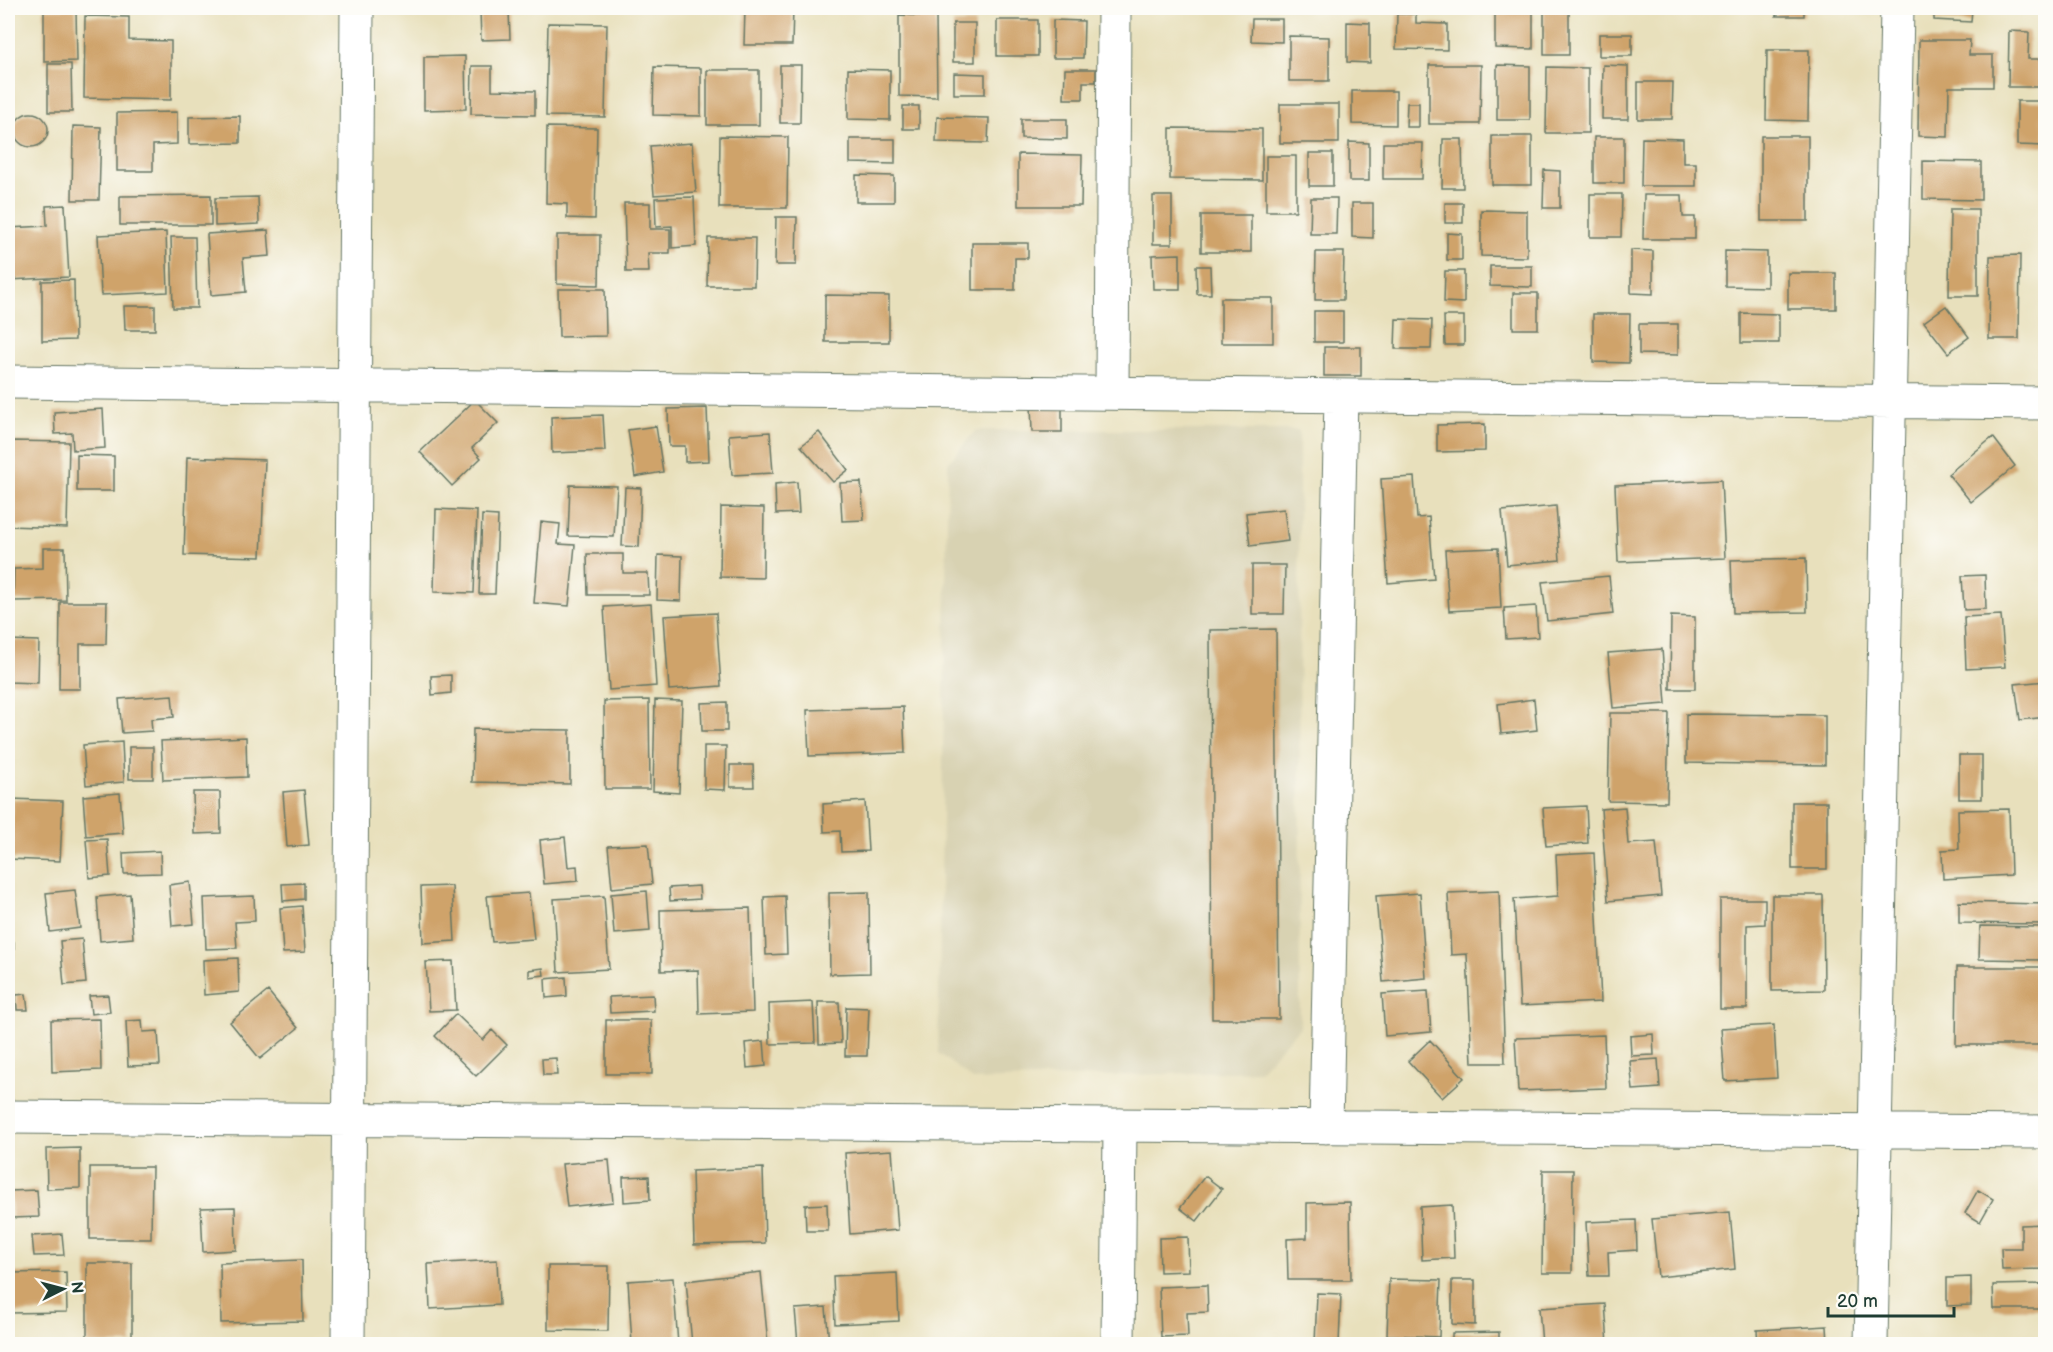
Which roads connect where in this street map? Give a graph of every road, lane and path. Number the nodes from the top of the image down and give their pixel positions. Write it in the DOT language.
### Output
graph roads {
  1 [pos="357,8"];
  2 [pos="1114,8"];
  3 [pos="1897,8"];
  4 [pos="8,382"];
  5 [pos="354,386"];
  6 [pos="1112,393"];
  7 [pos="1341,396"];
  8 [pos="1889,401"];
  9 [pos="2046,403"];
  10 [pos="8,1117"];
  11 [pos="350,1119"];
  12 [pos="1120,1125"];
  13 [pos="1326,1127"];
  14 [pos="1875,1131"];
  15 [pos="2046,1132"];
  16 [pos="348,1344"];
  17 [pos="1118,1344"];
  18 [pos="1871,1344"];
  1 -- 5 [label="street"];
  2 -- 6 [label="street"];
  3 -- 8 [label="street"];
  4 -- 5 [label="street"];
  5 -- 6 [label="street"];
  5 -- 11 [label="street"];
  6 -- 7 [label="street"];
  7 -- 8 [label="street"];
  7 -- 13 [label="street"];
  8 -- 9 [label="street"];
  8 -- 14 [label="street"];
  10 -- 11 [label="street"];
  11 -- 12 [label="street"];
  11 -- 16 [label="street"];
  12 -- 13 [label="street"];
  12 -- 17 [label="street"];
  13 -- 14 [label="street"];
  14 -- 15 [label="street"];
  14 -- 18 [label="street"];
}
